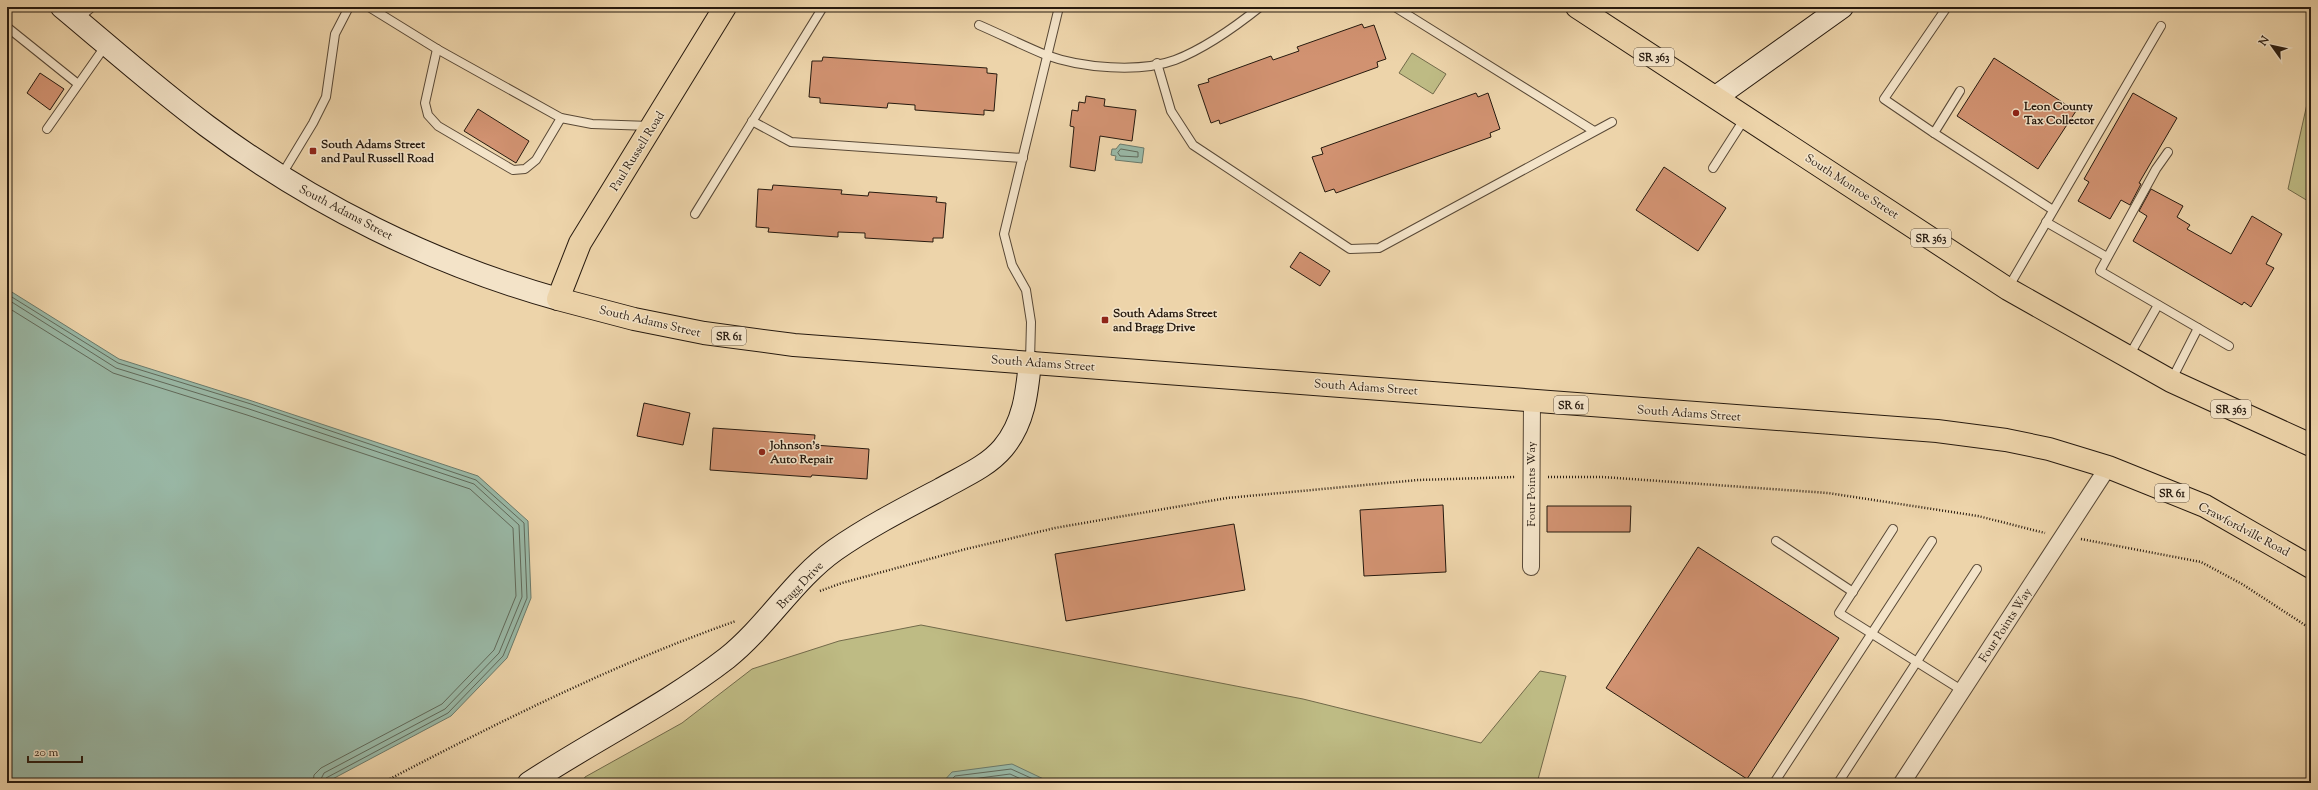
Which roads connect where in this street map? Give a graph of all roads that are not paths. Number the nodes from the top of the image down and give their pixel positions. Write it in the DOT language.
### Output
graph roads {
  1 [pos="349,7"];
  2 [pos="370,7"];
  3 [pos="726,7"];
  4 [pos="823,7"];
  5 [pos="1059,7"];
  6 [pos="1260,7"];
  7 [pos="1395,7"];
  8 [pos="1577,7"];
  9 [pos="1842,7"];
  10 [pos="1947,7"];
  11 [pos="77,11"];
  12 [pos="979,25"];
  13 [pos="2161,26"];
  14 [pos="7,27"];
  15 [pos="106,44"];
  16 [pos="437,49"];
  17 [pos="1047,55"];
  18 [pos="1157,63"];
  19 [pos="78,84"];
  20 [pos="1960,91"];
  21 [pos="1716,97"];
  22 [pos="1746,116"];
  23 [pos="561,118"];
  24 [pos="752,121"];
  25 [pos="1612,122"];
  26 [pos="652,126"];
  27 [pos="47,129"];
  28 [pos="1594,131"];
  29 [pos="1934,133"];
  30 [pos="2168,152"];
  31 [pos="1023,158"];
  32 [pos="1713,168"];
  33 [pos="281,176"];
  34 [pos="2054,210"];
  35 [pos="695,214"];
  36 [pos="2046,222"];
  37 [pos="2107,257"];
  38 [pos="2008,288"];
  39 [pos="558,299"];
  40 [pos="2158,305"];
  41 [pos="2198,328"];
  42 [pos="2229,346"];
  43 [pos="2128,358"];
  44 [pos="1030,362"];
  45 [pos="2171,381"];
  46 [pos="1532,401"];
  47 [pos="2311,445"];
  48 [pos="2108,467"];
  49 [pos="1893,529"];
  50 [pos="1932,541"];
  51 [pos="1776,542"];
  52 [pos="2311,566"];
  53 [pos="1531,567"];
  54 [pos="1977,569"];
  55 [pos="1853,592"];
  56 [pos="1872,634"];
  57 [pos="1916,662"];
  58 [pos="1963,691"];
  59 [pos="529,783"];
  60 [pos="1774,783"];
  61 [pos="1838,783"];
  62 [pos="1902,783"];
  1 -- 33 [label="lane"];
  2 -- 16 [label="lane"];
  3 -- 26 [label="main road, Paul Russell Road"];
  4 -- 24 [label="lane"];
  5 -- 17 [label="lane"];
  6 -- 18 [label="lane"];
  7 -- 28 [label="lane"];
  8 -- 21 [label="main road, South Monroe Street / SR 363"];
  9 -- 21 [label="street"];
  10 -- 29 [label="lane"];
  11 -- 15 [label="street, South Adams Street"];
  12 -- 17 [label="lane"];
  13 -- 34 [label="lane"];
  14 -- 19 [label="lane"];
  15 -- 19 [label="lane"];
  15 -- 33 [label="street, South Adams Street"];
  16 -- 23 [label="lane"];
  16 -- 23 [label="lane"];
  17 -- 18 [label="lane"];
  17 -- 31 [label="lane"];
  18 -- 28 [label="lane"];
  19 -- 27 [label="lane"];
  20 -- 29 [label="lane"];
  21 -- 22 [label="main road, South Monroe Street / SR 363"];
  22 -- 32 [label="lane"];
  22 -- 38 [label="main road, South Monroe Street / SR 363"];
  23 -- 26 [label="lane"];
  24 -- 31 [label="lane"];
  24 -- 35 [label="lane"];
  25 -- 28 [label="lane"];
  26 -- 39 [label="main road, Paul Russell Road"];
  29 -- 34 [label="lane"];
  30 -- 37 [label="lane"];
  31 -- 44 [label="lane"];
  33 -- 39 [label="street, South Adams Street"];
  34 -- 36 [label="lane"];
  36 -- 37 [label="lane"];
  36 -- 38 [label="lane"];
  37 -- 40 [label="lane"];
  38 -- 43 [label="main road, South Monroe Street / SR 363"];
  39 -- 44 [label="main road, South Adams Street / SR 61"];
  40 -- 41 [label="lane"];
  40 -- 43 [label="lane"];
  41 -- 42 [label="lane"];
  41 -- 45 [label="lane"];
  43 -- 45 [label="main road, South Monroe Street / SR 363"];
  44 -- 46 [label="main road, South Adams Street / SR 61"];
  44 -- 59 [label="street, Bragg Drive"];
  45 -- 47 [label="main road, SR 363"];
  46 -- 48 [label="main road, South Adams Street / SR 61"];
  46 -- 53 [label="street, Four Points Way"];
  48 -- 52 [label="main road, Crawfordville Road / SR 61"];
  48 -- 58 [label="street, Four Points Way"];
  49 -- 55 [label="lane"];
  50 -- 56 [label="lane"];
  51 -- 55 [label="lane"];
  54 -- 57 [label="lane"];
  55 -- 56 [label="lane"];
  56 -- 57 [label="lane"];
  56 -- 60 [label="lane"];
  57 -- 58 [label="lane"];
  57 -- 61 [label="lane"];
  58 -- 62 [label="street, Four Points Way"];
}
